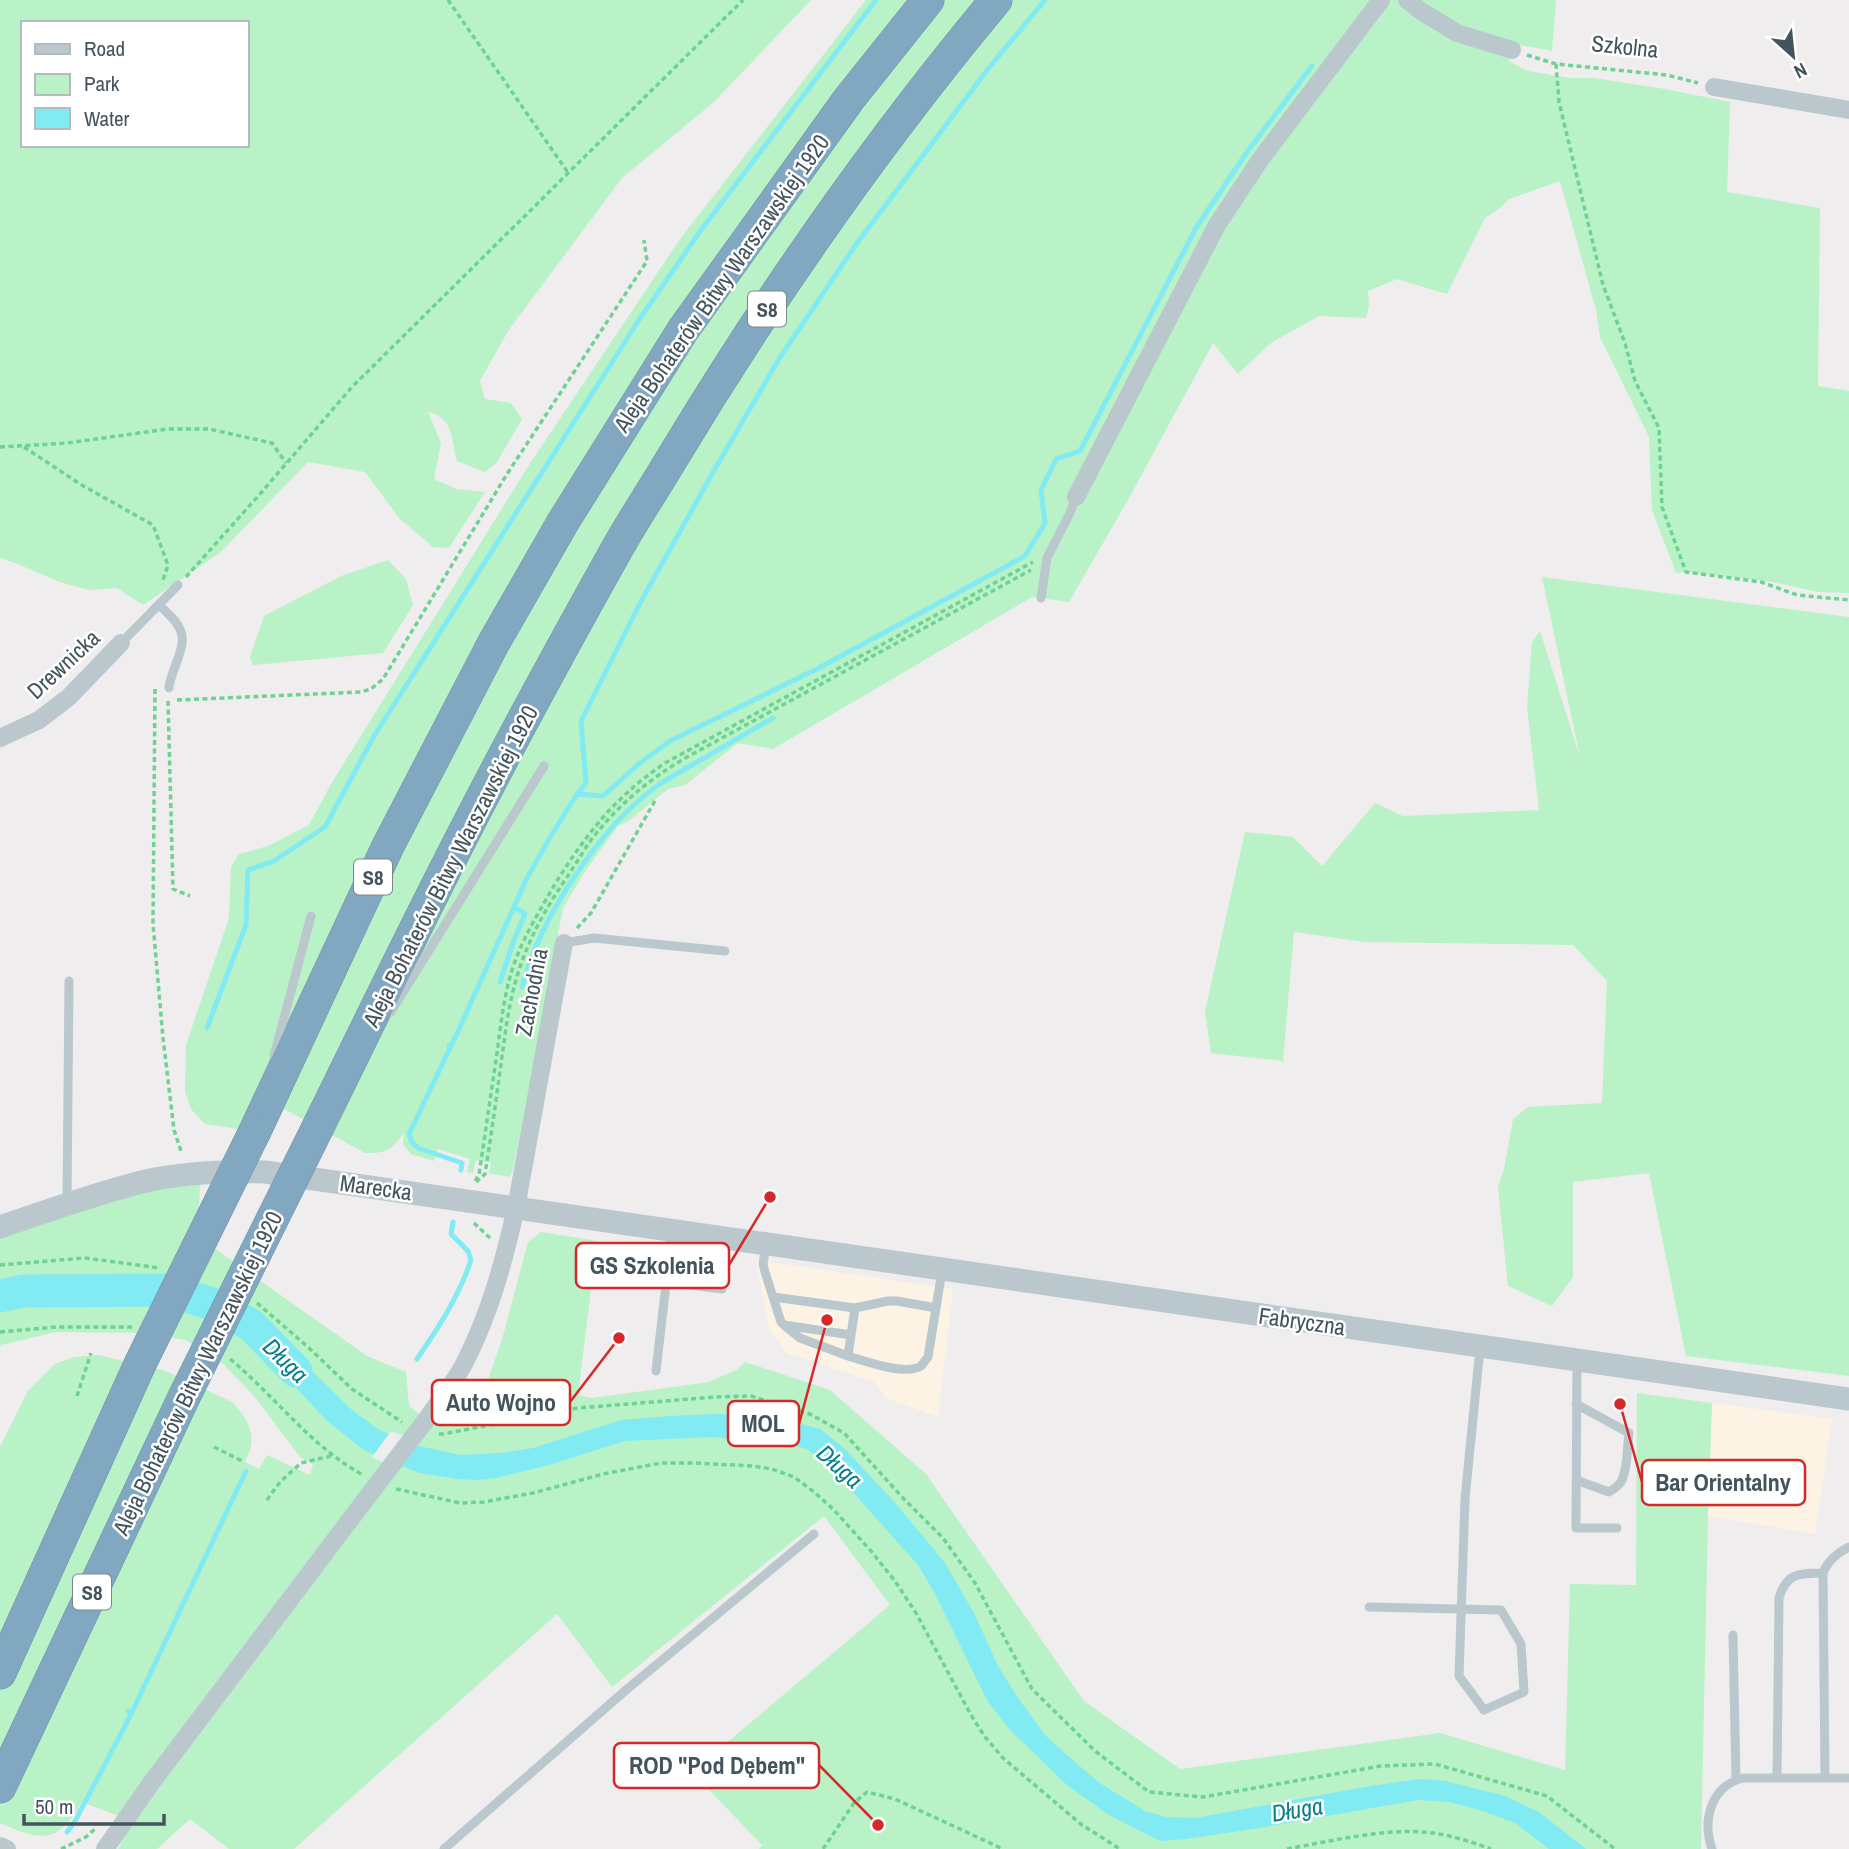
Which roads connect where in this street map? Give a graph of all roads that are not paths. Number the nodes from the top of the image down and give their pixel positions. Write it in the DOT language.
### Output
graph roads {
  1 [pos="928,0"];
  2 [pos="996,0"];
  3 [pos="1381,0"];
  4 [pos="1407,0"];
  5 [pos="1512,50"];
  6 [pos="1714,87"];
  7 [pos="1849,110"];
  8 [pos="1076,497"];
  9 [pos="178,585"];
  10 [pos="1041,598"];
  11 [pos="159,605"];
  12 [pos="121,643"];
  13 [pos="169,683"];
  14 [pos="0,738"];
  15 [pos="544,766"];
  16 [pos="311,916"];
  17 [pos="564,943"];
  18 [pos="725,951"];
  19 [pos="69,981"];
  20 [pos="383,1024"];
  21 [pos="369,1047"];
  22 [pos="271,1069"];
  23 [pos="268,1081"];
  24 [pos="318,1127"];
  25 [pos="255,1131"];
  26 [pos="67,1205"];
  27 [pos="516,1208"];
  28 [pos="0,1227"];
  29 [pos="673,1230"];
  30 [pos="761,1243"];
  31 [pos="942,1269"];
  32 [pos="666,1282"];
  33 [pos="722,1289"];
  34 [pos="773,1297"];
  35 [pos="855,1308"];
  36 [pos="936,1308"];
  37 [pos="784,1325"];
  38 [pos="851,1335"];
  39 [pos="1480,1346"];
  40 [pos="848,1356"];
  41 [pos="1577,1360"];
  42 [pos="656,1371"];
  43 [pos="1849,1399"];
  44 [pos="1576,1404"];
  45 [pos="1576,1480"];
  46 [pos="1617,1528"];
  47 [pos="814,1534"];
  48 [pos="1849,1547"];
  49 [pos="1823,1573"];
  50 [pos="1369,1607"];
  51 [pos="1461,1608"];
  52 [pos="1733,1635"];
  53 [pos="0,1673"];
  54 [pos="1777,1778"];
  55 [pos="1825,1778"];
  56 [pos="1849,1778"];
  57 [pos="1736,1780"];
  58 [pos="0,1787"];
  59 [pos="0,1846"];
  60 [pos="7,1849"];
  61 [pos="105,1849"];
  62 [pos="444,1849"];
  63 [pos="1712,1849"];
  1 -- 25 [label="highway, Aleja Bohaterów Bitwy Warszawskiej 1920 / S8"];
  2 -- 24 [label="highway, Aleja Bohaterów Bitwy Warszawskiej 1920 / S8"];
  3 -- 8 [label="street"];
  4 -- 5 [label="street"];
  6 -- 7 [label="street"];
  8 -- 10 [label="lane"];
  9 -- 11 [label="lane"];
  11 -- 12 [label="lane"];
  11 -- 13 [label="lane"];
  12 -- 14 [label="street, Drewnicka"];
  15 -- 20 [label="lane"];
  16 -- 22 [label="lane"];
  17 -- 18 [label="lane, Zachodnia"];
  17 -- 27 [label="street, Zachodnia"];
  19 -- 26 [label="lane"];
  21 -- 24 [label="lane"];
  23 -- 25 [label="lane"];
  24 -- 58 [label="highway, Aleja Bohaterów Bitwy Warszawskiej 1920 / S8, bridge"];
  25 -- 53 [label="highway, Aleja Bohaterów Bitwy Warszawskiej 1920 / S8, bridge"];
  26 -- 27 [label="street, Marecka"];
  26 -- 28 [label="street, Marecka"];
  27 -- 29 [label="street, Marecka"];
  27 -- 61 [label="street, Zachodnia, bridge"];
  29 -- 30 [label="street, Marecka"];
  29 -- 32 [label="lane"];
  30 -- 31 [label="street, Fabryczna"];
  30 -- 34 [label="lane"];
  31 -- 36 [label="lane"];
  31 -- 39 [label="street, Fabryczna"];
  32 -- 33 [label="lane"];
  32 -- 42 [label="lane"];
  34 -- 35 [label="lane"];
  34 -- 37 [label="lane"];
  35 -- 36 [label="lane"];
  35 -- 38 [label="lane"];
  36 -- 40 [label="lane"];
  37 -- 38 [label="lane"];
  37 -- 40 [label="lane"];
  38 -- 40 [label="lane"];
  39 -- 41 [label="street, Fabryczna"];
  39 -- 51 [label="lane"];
  41 -- 43 [label="street, Fabryczna"];
  41 -- 44 [label="lane"];
  44 -- 45 [label="lane"];
  44 -- 45 [label="lane"];
  45 -- 46 [label="lane"];
  47 -- 62 [label="lane"];
  48 -- 49 [label="lane"];
  49 -- 54 [label="lane"];
  49 -- 55 [label="lane"];
  50 -- 51 [label="lane"];
  51 -- 51 [label="lane"];
  52 -- 57 [label="lane"];
  54 -- 55 [label="lane"];
  54 -- 57 [label="lane"];
  55 -- 56 [label="lane"];
  57 -- 63 [label="lane"];
  59 -- 60 [label="street"];
}
